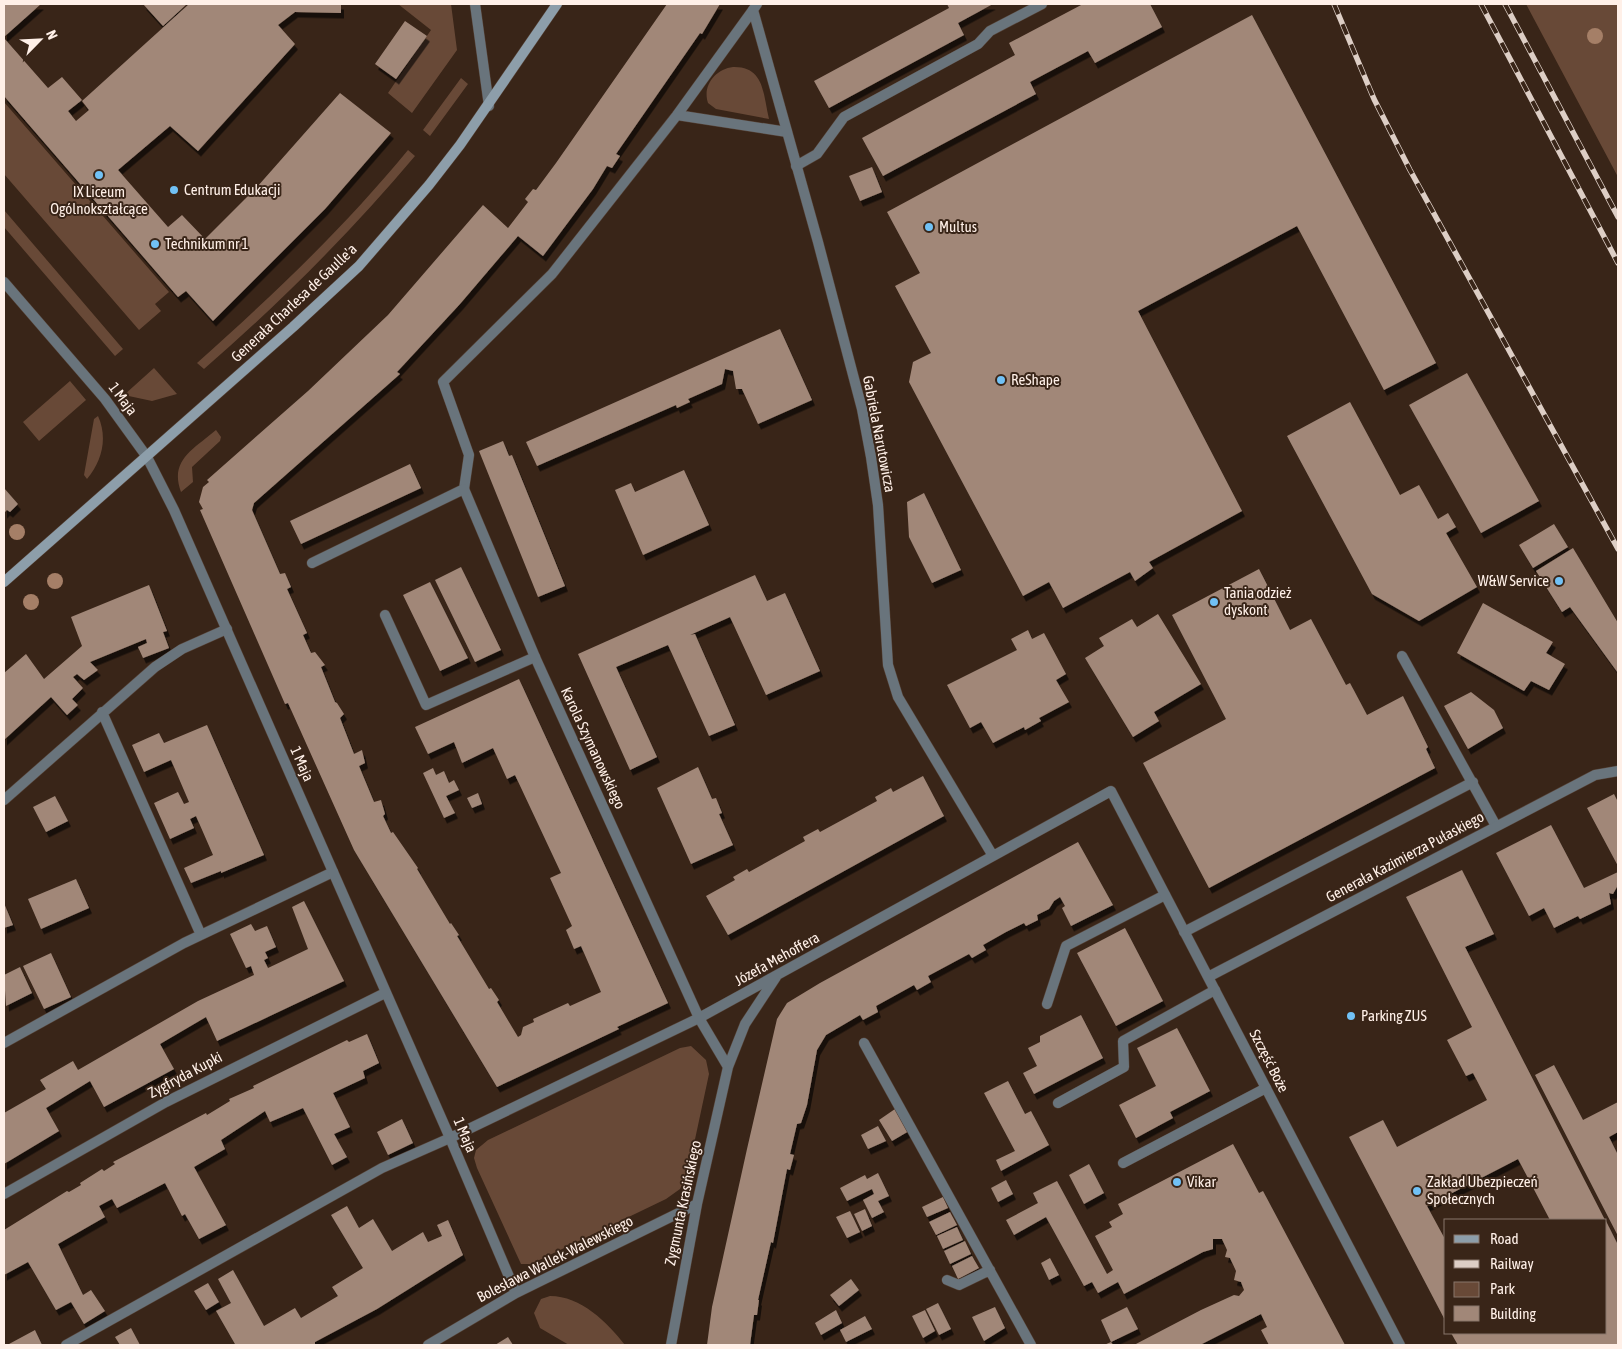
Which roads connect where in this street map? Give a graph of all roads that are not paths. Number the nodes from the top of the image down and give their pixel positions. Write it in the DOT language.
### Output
graph roads {
  1 [pos="476,4"];
  2 [pos="557,4"];
  3 [pos="1042,4"];
  4 [pos="755,7"];
  5 [pos="489,106"];
  6 [pos="676,115"];
  7 [pos="787,132"];
  8 [pos="796,166"];
  9 [pos="4,282"];
  10 [pos="147,456"];
  11 [pos="464,490"];
  12 [pos="312,564"];
  13 [pos="4,582"];
  14 [pos="386,615"];
  15 [pos="227,629"];
  16 [pos="1402,656"];
  17 [pos="535,657"];
  18 [pos="102,712"];
  19 [pos="1618,771"];
  20 [pos="1473,782"];
  21 [pos="1111,791"];
  22 [pos="4,800"];
  23 [pos="1496,826"];
  24 [pos="993,856"];
  25 [pos="333,872"];
  26 [pos="1165,895"];
  27 [pos="1184,932"];
  28 [pos="200,935"];
  29 [pos="777,976"];
  30 [pos="1208,977"];
  31 [pos="1215,990"];
  32 [pos="386,993"];
  33 [pos="1048,1004"];
  34 [pos="699,1018"];
  35 [pos="4,1043"];
  36 [pos="864,1043"];
  37 [pos="728,1067"];
  38 [pos="1266,1088"];
  39 [pos="1058,1103"];
  40 [pos="450,1138"];
  41 [pos="1123,1163"];
  42 [pos="4,1194"];
  43 [pos="697,1204"];
  44 [pos="990,1270"];
  45 [pos="947,1280"];
  46 [pos="516,1293"];
  47 [pos="66,1345"];
  48 [pos="428,1345"];
  49 [pos="671,1345"];
  50 [pos="1031,1345"];
  51 [pos="1400,1345"];
  1 -- 5 [label="street"];
  2 -- 5 [label="main road, Generała Charlesa de Gaulle'a"];
  3 -- 8 [label="street"];
  4 -- 6 [label="street"];
  4 -- 7 [label="street, Gabriela Narutowicza"];
  5 -- 10 [label="main road, Generała Charlesa de Gaulle'a"];
  6 -- 7 [label="street"];
  6 -- 11 [label="street"];
  7 -- 8 [label="street, Gabriela Narutowicza"];
  8 -- 24 [label="street, Gabriela Narutowicza"];
  9 -- 10 [label="street, 1 Maja"];
  10 -- 13 [label="main road, Generała Charlesa de Gaulle'a"];
  10 -- 15 [label="street, 1 Maja"];
  11 -- 12 [label="street"];
  11 -- 17 [label="street, Karola Szymanowskiego"];
  14 -- 17 [label="street"];
  15 -- 18 [label="street"];
  15 -- 25 [label="street, 1 Maja"];
  16 -- 20 [label="street"];
  17 -- 34 [label="street, Karola Szymanowskiego"];
  18 -- 22 [label="street"];
  18 -- 28 [label="street"];
  19 -- 23 [label="street, Generała Kazimierza Pułaskiego"];
  20 -- 23 [label="street"];
  20 -- 27 [label="street"];
  21 -- 24 [label="street, Józefa Mehoffera"];
  21 -- 26 [label="street, Szczęść Boże"];
  23 -- 30 [label="street, Generała Kazimierza Pułaskiego"];
  24 -- 29 [label="street, Józefa Mehoffera"];
  25 -- 28 [label="street"];
  25 -- 32 [label="street, 1 Maja"];
  26 -- 27 [label="street, Szczęść Boże"];
  26 -- 33 [label="street"];
  27 -- 30 [label="street, Szczęść Boże"];
  28 -- 35 [label="street"];
  29 -- 34 [label="street, Józefa Mehoffera"];
  29 -- 37 [label="street, Zygmunta Krasińskiego"];
  30 -- 31 [label="street, Szczęść Boże"];
  31 -- 38 [label="street, Szczęść Boże"];
  31 -- 39 [label="street"];
  32 -- 40 [label="street, 1 Maja"];
  32 -- 42 [label="street, Zygfryda Kupki"];
  34 -- 37 [label="street"];
  34 -- 40 [label="street, Józefa Mehoffera"];
  36 -- 44 [label="street"];
  37 -- 43 [label="street, Zygmunta Krasińskiego"];
  38 -- 41 [label="street"];
  38 -- 51 [label="street, Szczęść Boże"];
  40 -- 46 [label="street, 1 Maja"];
  40 -- 47 [label="street, Józefa Mehoffera"];
  43 -- 46 [label="street, Bolesława Wallek-Walewskiego"];
  43 -- 49 [label="street, Zygmunta Krasińskiego"];
  44 -- 45 [label="street"];
  44 -- 50 [label="street"];
  46 -- 48 [label="street, Bolesława Wallek-Walewskiego"];
}
